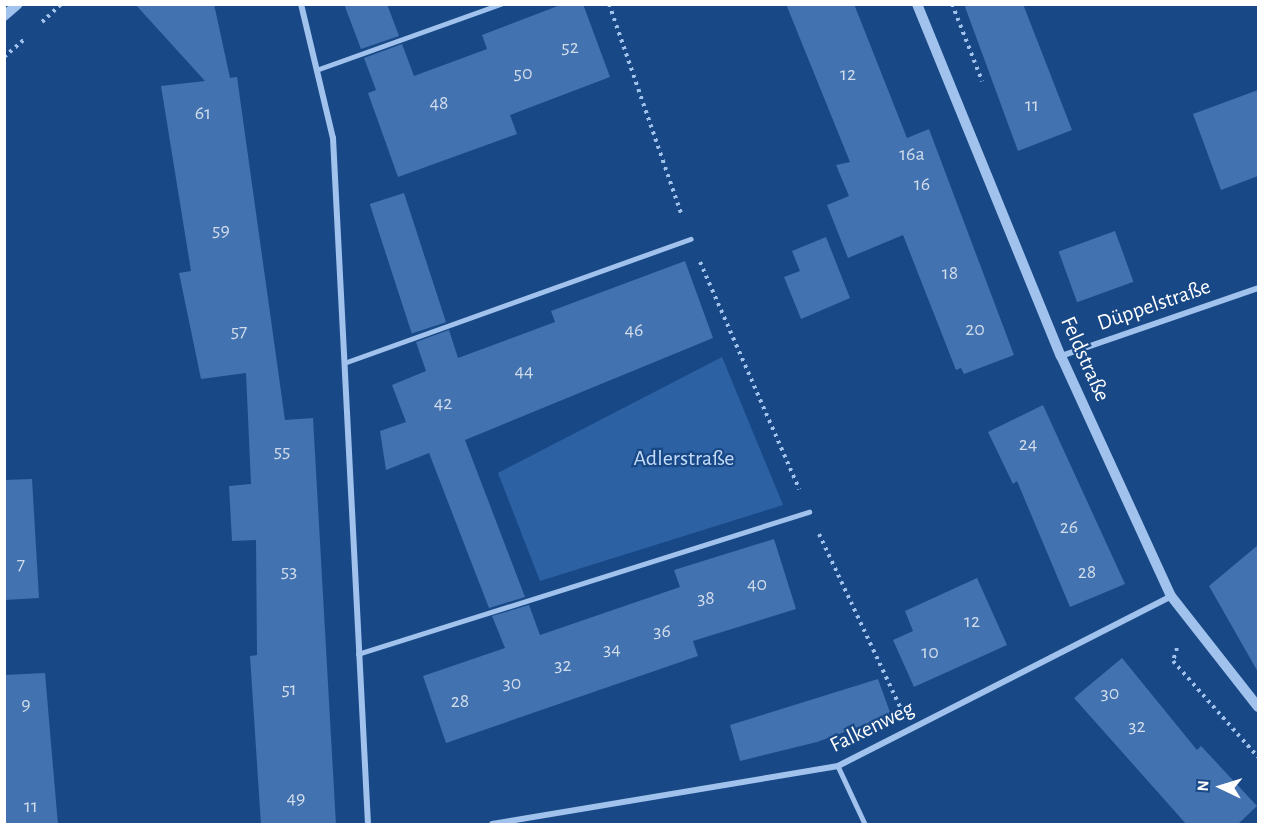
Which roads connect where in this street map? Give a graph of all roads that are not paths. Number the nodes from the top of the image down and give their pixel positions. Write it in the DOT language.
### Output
graph roads {
  1 [pos="18,4"];
  2 [pos="301,4"];
  3 [pos="501,4"];
  4 [pos="917,4"];
  5 [pos="4,16"];
  6 [pos="319,69"];
  7 [pos="690,239"];
  8 [pos="1258,288"];
  9 [pos="1061,356"];
  10 [pos="344,363"];
  11 [pos="809,512"];
  12 [pos="1171,596"];
  13 [pos="358,654"];
  14 [pos="1258,706"];
  15 [pos="838,766"];
  16 [pos="368,825"];
  17 [pos="492,825"];
  18 [pos="865,825"];
  1 -- 5 [label="street"];
  2 -- 6 [label="street"];
  3 -- 6 [label="lane"];
  4 -- 9 [label="street, Feldstraße"];
  6 -- 10 [label="street"];
  7 -- 10 [label="lane"];
  8 -- 9 [label="street, Düppelstraße"];
  9 -- 12 [label="street, Feldstraße"];
  10 -- 13 [label="street"];
  11 -- 13 [label="lane"];
  12 -- 14 [label="street, Feldstraße"];
  12 -- 15 [label="street, Falkenweg"];
  13 -- 16 [label="street"];
  15 -- 17 [label="street, Falkenweg"];
  15 -- 18 [label="lane"];
}
